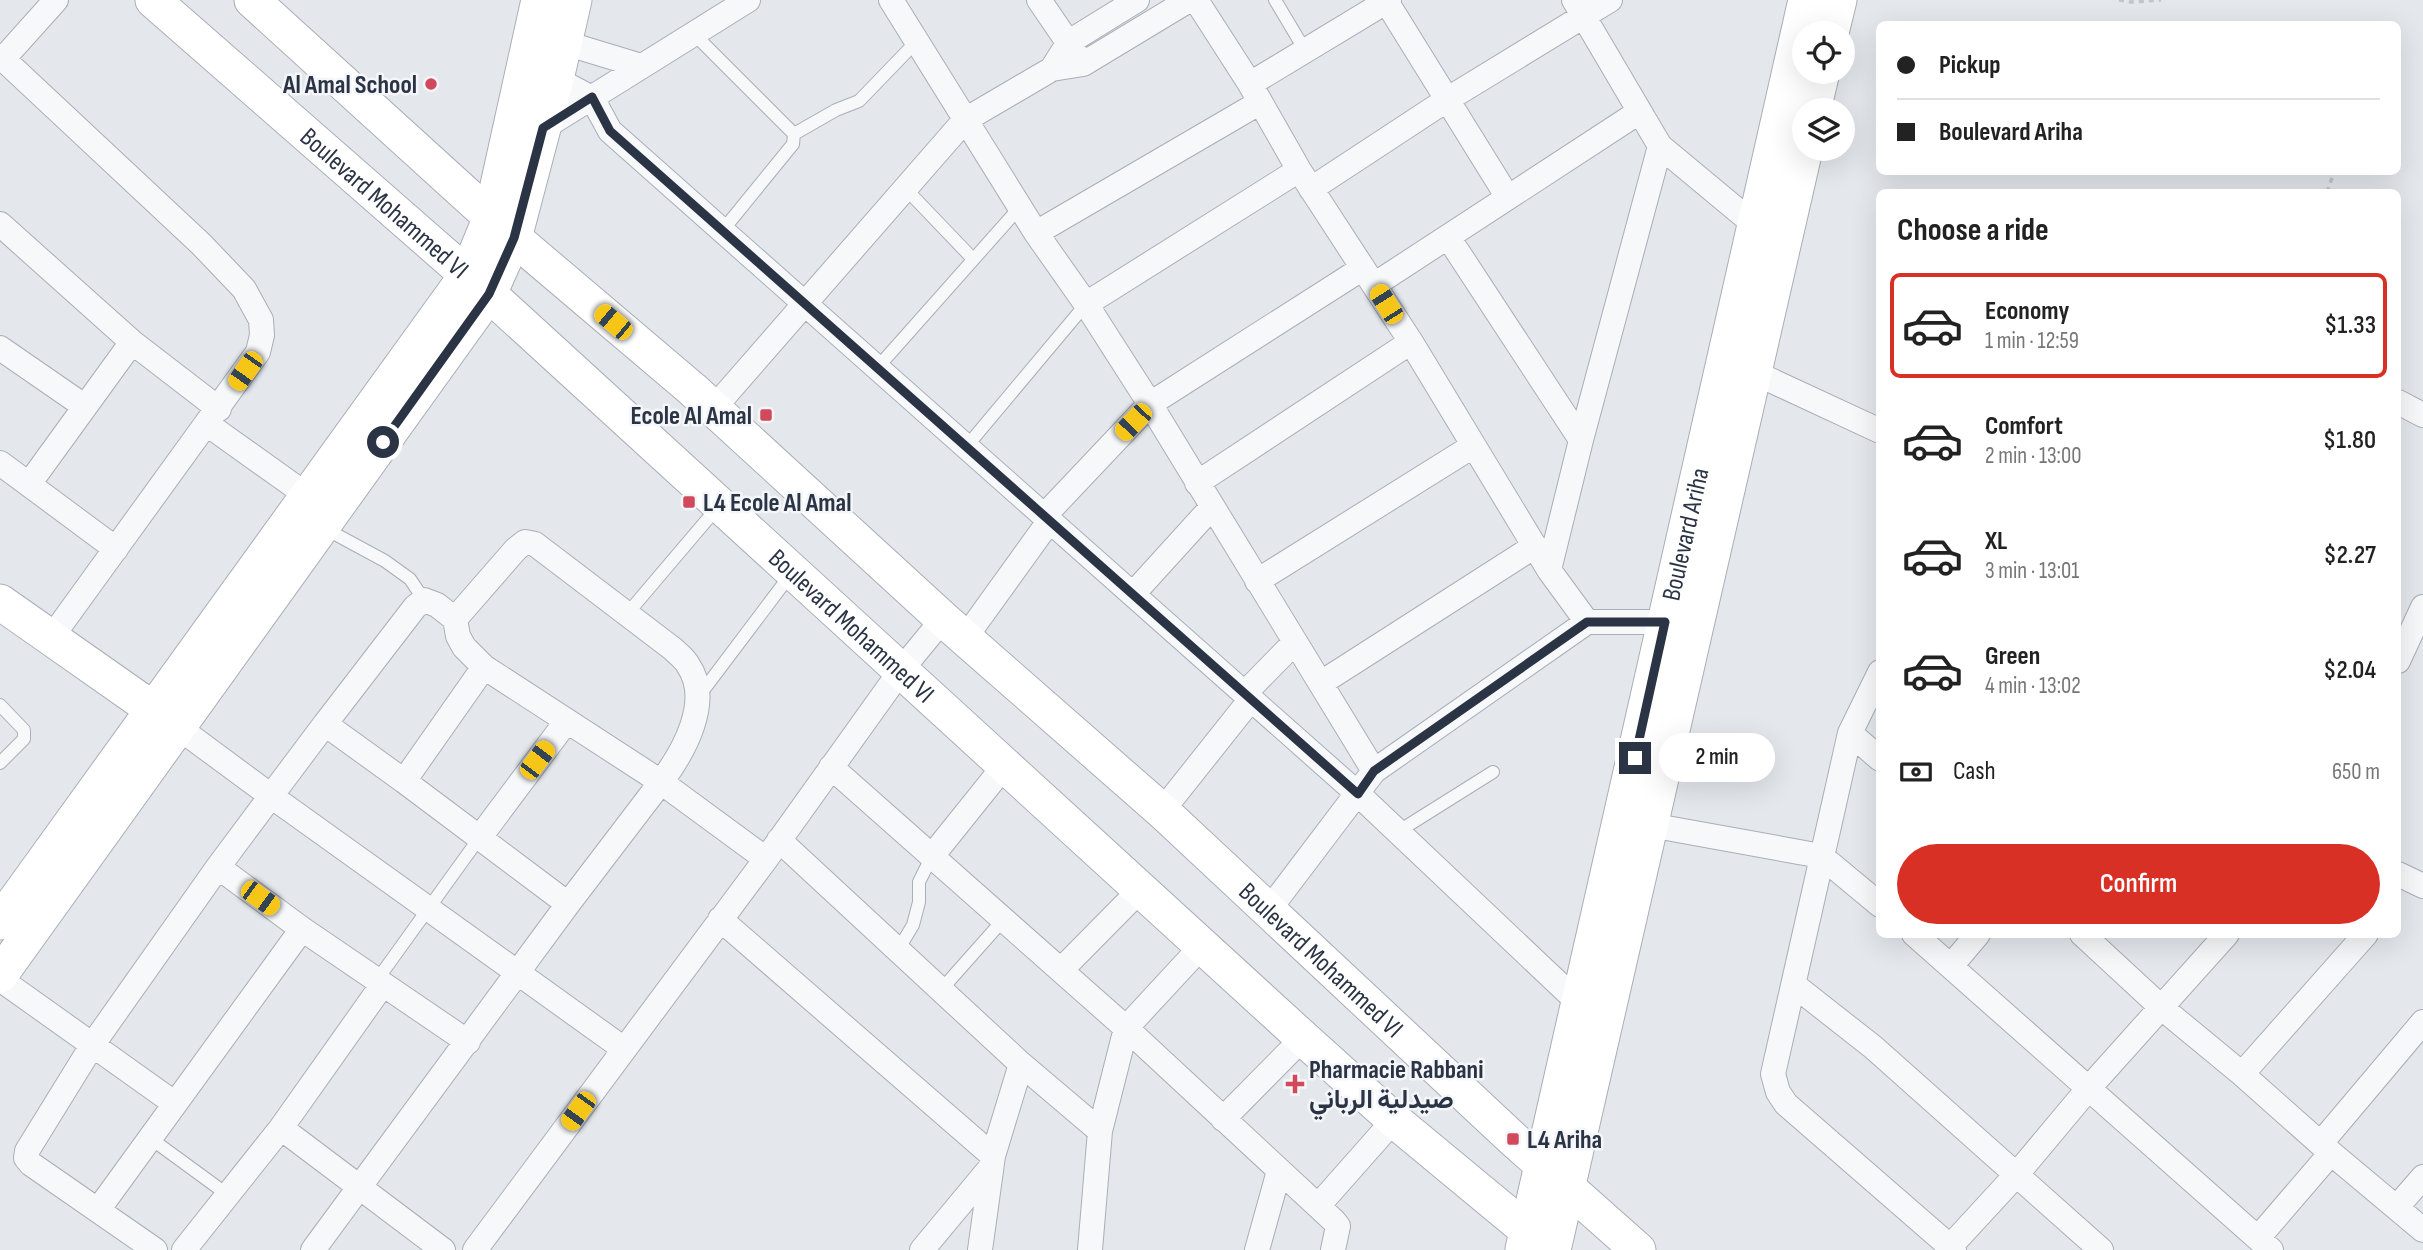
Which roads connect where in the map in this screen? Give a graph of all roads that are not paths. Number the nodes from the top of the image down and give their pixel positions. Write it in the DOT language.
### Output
graph roads {
  1 [pos="56,0"];
  2 [pos="153,0"];
  3 [pos="252,0"];
  4 [pos="538,0"];
  5 [pos="575,0"];
  6 [pos="748,0"];
  7 [pos="891,0"];
  8 [pos="1039,0"];
  9 [pos="1137,0"];
  10 [pos="1189,0"];
  11 [pos="1196,0"];
  12 [pos="1275,0"];
  13 [pos="1610,0"];
  14 [pos="1806,0"];
  15 [pos="1839,0"];
  16 [pos="1387,1"];
  17 [pos="1579,8"];
  18 [pos="1834,21"];
  19 [pos="694,34"];
  20 [pos="917,41"];
  21 [pos="1069,42"];
  22 [pos="565,43"];
  23 [pos="1306,52"];
  24 [pos="1,59"];
  25 [pos="1083,64"];
  26 [pos="641,66"];
  27 [pos="1052,69"];
  28 [pos="540,74"];
  29 [pos="1254,94"];
  30 [pos="592,97"];
  31 [pos="1448,99"];
  32 [pos="1639,113"];
  33 [pos="965,120"];
  34 [pos="543,128"];
  35 [pos="794,134"];
  36 [pos="1660,146"];
  37 [pos="1802,161"];
  38 [pos="1305,180"];
  39 [pos="905,188"];
  40 [pos="1507,197"];
  41 [pos="1020,207"];
  42 [pos="0,224"];
  43 [pos="1755,225"];
  44 [pos="502,228"];
  45 [pos="723,230"];
  46 [pos="1036,233"];
  47 [pos="1448,236"];
  48 [pos="973,259"];
  49 [pos="1369,276"];
  50 [pos="478,284"];
  51 [pos="805,302"];
  52 [pos="1086,304"];
  53 [pos="132,342"];
  54 [pos="1411,342"];
  55 [pos="0,348"];
  56 [pos="877,366"];
  57 [pos="1753,372"];
  58 [pos="1150,404"];
  59 [pos="2401,404"];
  60 [pos="84,406"];
  61 [pos="713,409"];
  62 [pos="2423,415"];
  63 [pos="213,416"];
  64 [pos="1876,428"];
  65 [pos="1581,440"];
  66 [pos="967,446"];
  67 [pos="1474,446"];
  68 [pos="0,463"];
  69 [pos="1197,482"];
  70 [pos="29,484"];
  71 [pos="308,496"];
  72 [pos="720,504"];
  73 [pos="1212,507"];
  74 [pos="1048,517"];
  75 [pos="322,527"];
  76 [pos="1535,546"];
  77 [pos="116,549"];
  78 [pos="793,570"];
  79 [pos="1549,570"];
  80 [pos="1257,581"];
  81 [pos="1133,594"];
  82 [pos="424,600"];
  83 [pos="0,602"];
  84 [pos="2423,607"];
  85 [pos="626,614"];
  86 [pos="455,620"];
  87 [pos="1587,622"];
  88 [pos="1665,622"];
  89 [pos="954,629"];
  90 [pos="51,638"];
  91 [pos="1295,642"];
  92 [pos="2401,655"];
  93 [pos="484,667"];
  94 [pos="902,669"];
  95 [pos="1876,680"];
  96 [pos="1321,683"];
  97 [pos="1248,696"];
  98 [pos="697,699"];
  99 [pos="0,705"];
  100 [pos="166,719"];
  101 [pos="566,722"];
  102 [pos="325,724"];
  103 [pos="1850,733"];
  104 [pos="1876,756"];
  105 [pos="0,764"];
  106 [pos="1005,765"];
  107 [pos="831,767"];
  108 [pos="1374,771"];
  109 [pos="1493,772"];
  110 [pos="404,781"];
  111 [pos="661,782"];
  112 [pos="1358,794"];
  113 [pos="271,796"];
  114 [pos="1162,811"];
  115 [pos="1650,825"];
  116 [pos="1399,831"];
  117 [pos="480,837"];
  118 [pos="773,850"];
  119 [pos="932,856"];
  120 [pos="1821,856"];
  121 [pos="218,867"];
  122 [pos="1140,890"];
  123 [pos="1876,902"];
  124 [pos="568,904"];
  125 [pos="427,908"];
  126 [pos="1268,911"];
  127 [pos="720,919"];
  128 [pos="1004,919"];
  129 [pos="0,922"];
  130 [pos="302,929"];
  131 [pos="1919,938"];
  132 [pos="1975,938"];
  133 [pos="2092,938"];
  134 [pos="2223,938"];
  135 [pos="2362,938"];
  136 [pos="1201,947"];
  137 [pos="898,950"];
  138 [pos="1951,966"];
  139 [pos="1061,970"];
  140 [pos="518,974"];
  141 [pos="0,977"];
  142 [pos="380,982"];
  143 [pos="1794,985"];
  144 [pos="941,990"];
  145 [pos="1579,1003"];
  146 [pos="2162,1008"];
  147 [pos="2422,1025"];
  148 [pos="1126,1028"];
  149 [pos="1303,1038"];
  150 [pos="468,1042"];
  151 [pos="93,1044"];
  152 [pos="624,1049"];
  153 [pos="1021,1064"];
  154 [pos="2242,1074"];
  155 [pos="2088,1088"];
  156 [pos="174,1103"];
  157 [pos="1223,1119"];
  158 [pos="1394,1120"];
  159 [pos="281,1128"];
  160 [pos="1100,1131"];
  161 [pos="150,1138"];
  162 [pos="2326,1148"];
  163 [pos="992,1161"];
  164 [pos="1279,1171"];
  165 [pos="2017,1174"];
  166 [pos="1554,1176"];
  167 [pos="2423,1177"];
  168 [pos="361,1187"];
  169 [pos="228,1195"];
  170 [pos="1318,1206"];
  171 [pos="2397,1208"];
  172 [pos="98,1210"];
  173 [pos="2423,1230"];
  174 [pos="2264,1244"];
  175 [pos="488,1245"];
  176 [pos="1538,1245"];
  177 [pos="1950,1249"];
  178 [pos="155,1250"];
  179 [pos="184,1250"];
  180 [pos="313,1250"];
  181 [pos="443,1250"];
  182 [pos="922,1250"];
  183 [pos="980,1250"];
  184 [pos="1090,1250"];
  185 [pos="1257,1250"];
  186 [pos="1333,1250"];
  187 [pos="1638,1250"];
  188 [pos="2101,1250"];
  1 -- 24 [label="street"];
  2 -- 50 [label="main road, Boulevard Mohammed VI"];
  3 -- 44 [label="main road, Boulevard Mohammed VI"];
  4 -- 28 [label="main road"];
  5 -- 22 [label="main road"];
  6 -- 19 [label="street"];
  7 -- 20 [label="street"];
  8 -- 21 [label="street"];
  9 -- 21 [label="street"];
  10 -- 25 [label="street"];
  11 -- 29 [label="street"];
  12 -- 23 [label="lane"];
  13 -- 17 [label="street"];
  14 -- 43 [label="main road, Boulevard Ariha"];
  15 -- 18 [label="main road"];
  16 -- 23 [label="street"];
  16 -- 31 [label="street"];
  17 -- 31 [label="street"];
  17 -- 32 [label="street"];
  19 -- 26 [label="street"];
  19 -- 35 [label="lane"];
  20 -- 33 [label="street"];
  20 -- 35 [label="lane"];
  21 -- 25 [label="street"];
  21 -- 27 [label="street"];
  22 -- 26 [label="street"];
  22 -- 28 [label="main road"];
  23 -- 29 [label="street"];
  24 -- 63 [label="street"];
  25 -- 27 [label="street"];
  26 -- 30 [label="street"];
  27 -- 33 [label="street"];
  28 -- 30 [label="street"];
  28 -- 34 [label="main road"];
  28 -- 44 [label="main road"];
  29 -- 38 [label="street"];
  29 -- 46 [label="street"];
  30 -- 34 [label="street"];
  30 -- 45 [label="street"];
  31 -- 38 [label="street"];
  31 -- 40 [label="street"];
  32 -- 36 [label="street"];
  32 -- 40 [label="street"];
  33 -- 39 [label="street"];
  33 -- 41 [label="street"];
  34 -- 44 [label="main road"];
  35 -- 45 [label="lane"];
  36 -- 43 [label="street"];
  36 -- 65 [label="street"];
  37 -- 57 [label="main road, Boulevard Ariha"];
  38 -- 49 [label="street"];
  38 -- 52 [label="street"];
  39 -- 48 [label="lane"];
  39 -- 51 [label="street"];
  40 -- 47 [label="street"];
  41 -- 46 [label="street"];
  41 -- 48 [label="lane"];
  42 -- 53 [label="street"];
  43 -- 88 [label="main road, Boulevard Ariha"];
  44 -- 50 [label="main road"];
  44 -- 61 [label="main road, Boulevard Mohammed VI"];
  45 -- 51 [label="street"];
  46 -- 52 [label="street"];
  47 -- 49 [label="street"];
  47 -- 65 [label="street"];
  48 -- 56 [label="lane"];
  49 -- 54 [label="street"];
  49 -- 58 [label="street"];
  50 -- 71 [label="main road"];
  50 -- 72 [label="main road, Boulevard Mohammed VI"];
  50 -- 75 [label="main road"];
  51 -- 56 [label="street"];
  51 -- 61 [label="street"];
  52 -- 58 [label="street"];
  52 -- 66 [label="lane"];
  53 -- 60 [label="street"];
  53 -- 63 [label="street"];
  54 -- 67 [label="street"];
  54 -- 69 [label="street"];
  55 -- 60 [label="street"];
  56 -- 66 [label="street"];
  57 -- 64 [label="street"];
  57 -- 115 [label="main road, Boulevard Ariha"];
  58 -- 69 [label="street"];
  58 -- 74 [label="street"];
  59 -- 62 [label="street"];
  60 -- 70 [label="street"];
  61 -- 89 [label="main road, Boulevard Mohammed VI"];
  63 -- 71 [label="street"];
  63 -- 77 [label="street"];
  65 -- 79 [label="street"];
  66 -- 74 [label="street"];
  67 -- 76 [label="street"];
  67 -- 80 [label="street"];
  68 -- 70 [label="street"];
  69 -- 73 [label="street"];
  70 -- 77 [label="street"];
  71 -- 100 [label="main road"];
  72 -- 78 [label="main road, Boulevard Mohammed VI"];
  72 -- 85 [label="lane"];
  73 -- 80 [label="street"];
  73 -- 81 [label="street"];
  74 -- 81 [label="street"];
  74 -- 89 [label="street"];
  75 -- 82 [label="lane"];
  75 -- 100 [label="main road"];
  76 -- 79 [label="street"];
  76 -- 96 [label="street"];
  77 -- 90 [label="street"];
  78 -- 94 [label="main road, Boulevard Mohammed VI"];
  78 -- 98 [label="lane"];
  79 -- 87 [label="street"];
  80 -- 91 [label="street"];
  81 -- 97 [label="street"];
  82 -- 86 [label="street"];
  82 -- 102 [label="street"];
  83 -- 90 [label="main road"];
  84 -- 92 [label="street"];
  85 -- 86 [label="street"];
  85 -- 98 [label="street"];
  86 -- 93 [label="street"];
  87 -- 88 [label="street"];
  87 -- 108 [label="street"];
  88 -- 145 [label="main road, Boulevard Ariha"];
  89 -- 94 [label="street"];
  89 -- 114 [label="main road, Boulevard Mohammed VI"];
  90 -- 100 [label="main road"];
  91 -- 96 [label="street"];
  91 -- 97 [label="street"];
  93 -- 101 [label="street"];
  93 -- 110 [label="street"];
  94 -- 106 [label="main road, Boulevard Mohammed VI"];
  94 -- 107 [label="street"];
  95 -- 103 [label="street"];
  96 -- 108 [label="street"];
  97 -- 112 [label="street"];
  97 -- 114 [label="street"];
  98 -- 111 [label="street"];
  99 -- 105 [label="lane"];
  100 -- 113 [label="street"];
  100 -- 129 [label="main road"];
  100 -- 141 [label="main road"];
  101 -- 111 [label="street"];
  101 -- 117 [label="street"];
  102 -- 110 [label="street"];
  102 -- 113 [label="street"];
  103 -- 104 [label="street"];
  103 -- 120 [label="street"];
  106 -- 119 [label="street"];
  106 -- 122 [label="main road, Boulevard Mohammed VI"];
  107 -- 118 [label="street"];
  107 -- 119 [label="street"];
  108 -- 112 [label="street"];
  109 -- 116 [label="lane"];
  110 -- 117 [label="street"];
  111 -- 118 [label="street"];
  111 -- 124 [label="street"];
  112 -- 116 [label="street"];
  112 -- 126 [label="street"];
  113 -- 121 [label="street"];
  113 -- 125 [label="street"];
  114 -- 126 [label="main road, Boulevard Mohammed VI"];
  115 -- 120 [label="street"];
  115 -- 166 [label="main road, Boulevard Ariha"];
  116 -- 145 [label="street"];
  117 -- 124 [label="street"];
  117 -- 125 [label="lane"];
  118 -- 127 [label="street"];
  118 -- 137 [label="street"];
  119 -- 128 [label="street"];
  119 -- 137 [label="lane"];
  120 -- 123 [label="street"];
  120 -- 143 [label="street"];
  121 -- 130 [label="street"];
  121 -- 151 [label="street"];
  122 -- 136 [label="main road, Boulevard Mohammed VI"];
  122 -- 139 [label="street"];
  124 -- 140 [label="street"];
  125 -- 140 [label="street"];
  125 -- 142 [label="lane"];
  126 -- 166 [label="main road, Boulevard Mohammed VI"];
  127 -- 152 [label="street"];
  127 -- 163 [label="street"];
  128 -- 139 [label="street"];
  128 -- 144 [label="lane"];
  130 -- 142 [label="street"];
  130 -- 156 [label="street"];
  131 -- 138 [label="street"];
  132 -- 138 [label="street"];
  133 -- 146 [label="street"];
  134 -- 146 [label="street"];
  135 -- 154 [label="street"];
  136 -- 148 [label="street"];
  136 -- 149 [label="main road, Boulevard Mohammed VI"];
  137 -- 144 [label="street"];
  138 -- 155 [label="street"];
  139 -- 148 [label="street"];
  140 -- 150 [label="street"];
  140 -- 152 [label="street"];
  141 -- 151 [label="street"];
  142 -- 150 [label="street"];
  142 -- 159 [label="street"];
  143 -- 165 [label="street"];
  143 -- 177 [label="street"];
  144 -- 153 [label="street"];
  145 -- 166 [label="main road, Boulevard Ariha"];
  146 -- 154 [label="street"];
  146 -- 155 [label="street"];
  147 -- 162 [label="street"];
  148 -- 157 [label="street"];
  148 -- 160 [label="street"];
  149 -- 157 [label="street"];
  149 -- 158 [label="main road, Boulevard Mohammed VI"];
  150 -- 168 [label="street"];
  151 -- 156 [label="street"];
  151 -- 172 [label="street"];
  152 -- 175 [label="street"];
  153 -- 160 [label="street"];
  153 -- 163 [label="street"];
  154 -- 162 [label="street"];
  155 -- 165 [label="street"];
  155 -- 174 [label="street"];
  156 -- 161 [label="street"];
  157 -- 164 [label="street"];
  158 -- 170 [label="street"];
  158 -- 176 [label="main road, Boulevard Mohammed VI"];
  159 -- 168 [label="street"];
  159 -- 169 [label="street"];
  160 -- 184 [label="street"];
  161 -- 169 [label="lane"];
  161 -- 172 [label="street"];
  162 -- 171 [label="street"];
  162 -- 174 [label="street"];
  163 -- 182 [label="street"];
  163 -- 183 [label="street"];
  164 -- 170 [label="street"];
  164 -- 185 [label="street"];
  165 -- 177 [label="street"];
  165 -- 188 [label="street"];
  166 -- 176 [label="main road, Boulevard Ariha"];
  166 -- 187 [label="main road, Boulevard Mohammed VI"];
  167 -- 171 [label="street"];
  168 -- 180 [label="street"];
  168 -- 181 [label="street"];
  169 -- 179 [label="street"];
  170 -- 186 [label="street"];
  171 -- 173 [label="street"];
  172 -- 178 [label="street"];
}
